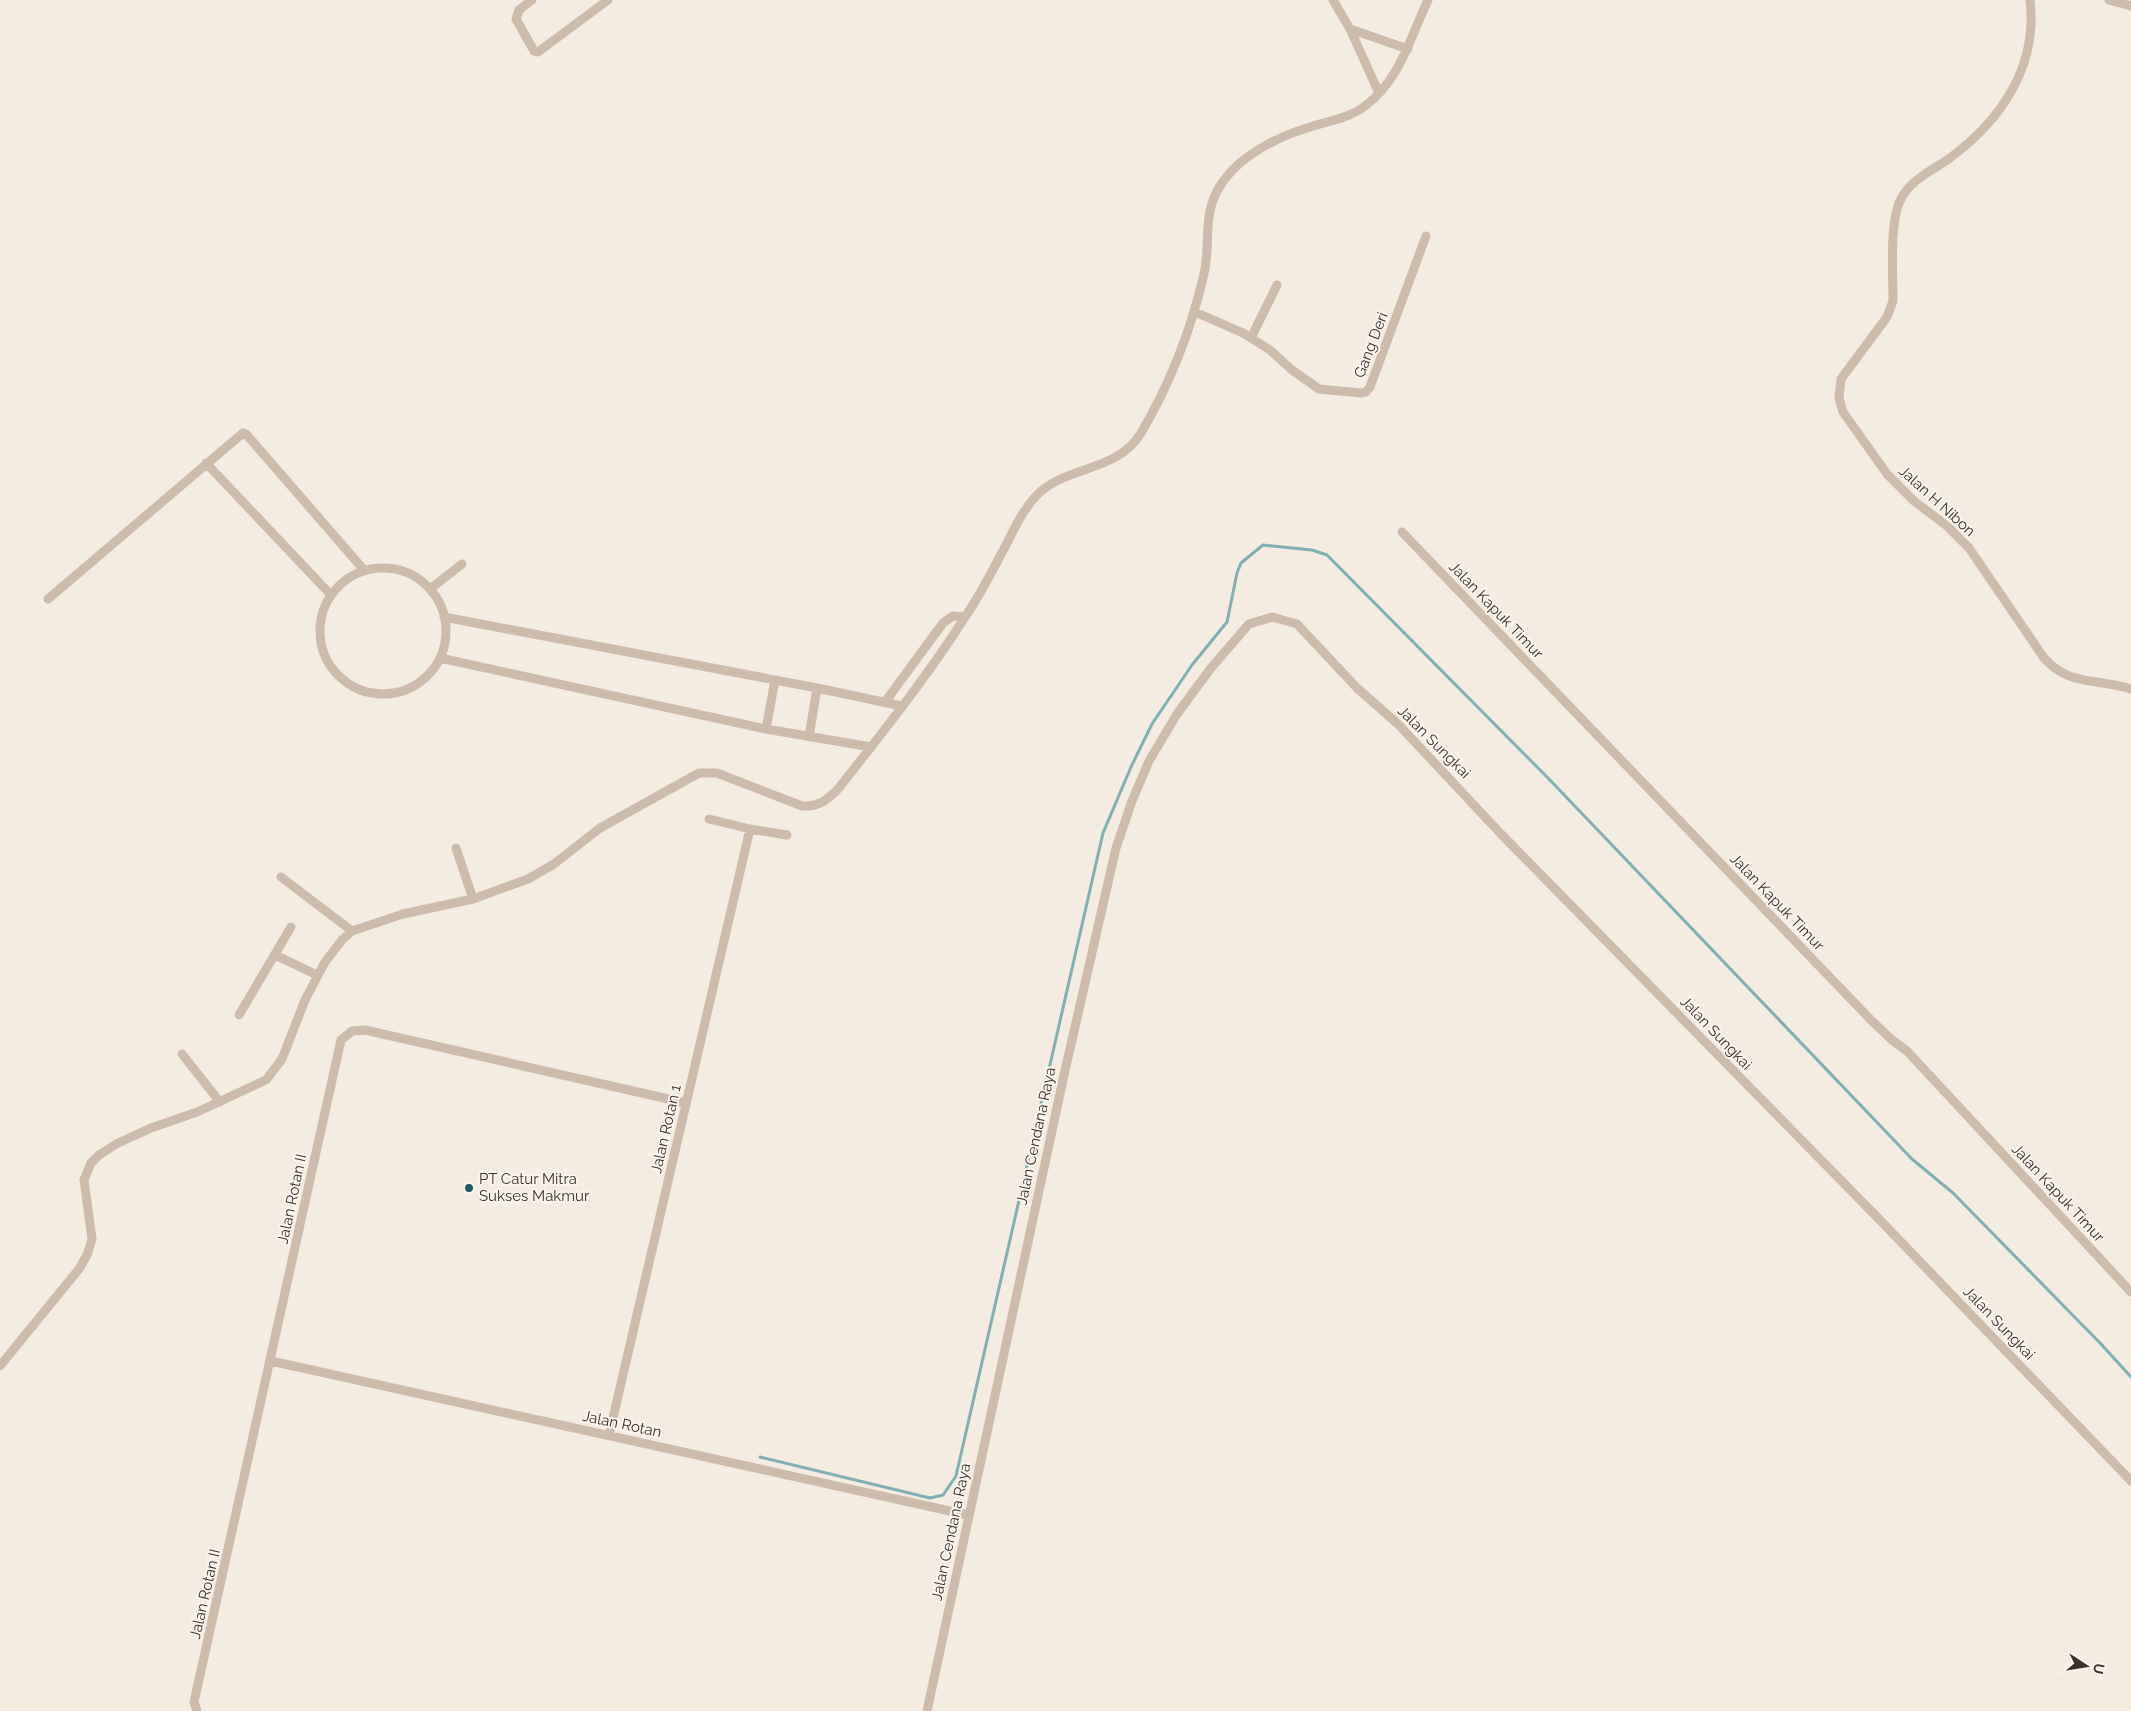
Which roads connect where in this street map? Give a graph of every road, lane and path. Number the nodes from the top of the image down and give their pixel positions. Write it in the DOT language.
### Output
graph roads {
  1 [pos="532,0"];
  2 [pos="608,0"];
  3 [pos="1333,0"];
  4 [pos="1428,0"];
  5 [pos="2030,0"];
  6 [pos="2109,0"];
  7 [pos="2131,6"];
  8 [pos="1350,29"];
  9 [pos="1408,49"];
  10 [pos="1379,93"];
  11 [pos="1426,236"];
  12 [pos="1277,285"];
  13 [pos="1195,312"];
  14 [pos="1250,338"];
  15 [pos="206,463"];
  16 [pos="1402,532"];
  17 [pos="462,564"];
  18 [pos="364,570"];
  19 [pos="430,589"];
  20 [pos="332,595"];
  21 [pos="48,599"];
  22 [pos="444,617"];
  23 [pos="966,617"];
  24 [pos="1272,617"];
  25 [pos="440,658"];
  26 [pos="775,680"];
  27 [pos="817,688"];
  28 [pos="2131,689"];
  29 [pos="885,702"];
  30 [pos="902,706"];
  31 [pos="766,729"];
  32 [pos="809,737"];
  33 [pos="871,747"];
  34 [pos="709,818"];
  35 [pos="750,829"];
  36 [pos="788,835"];
  37 [pos="456,848"];
  38 [pos="281,877"];
  39 [pos="473,899"];
  40 [pos="291,926"];
  41 [pos="352,931"];
  42 [pos="275,954"];
  43 [pos="317,975"];
  44 [pos="240,1015"];
  45 [pos="182,1054"];
  46 [pos="220,1102"];
  47 [pos="686,1103"];
  48 [pos="2131,1292"];
  49 [pos="271,1361"];
  50 [pos="0,1366"];
  51 [pos="608,1435"];
  52 [pos="2131,1481"];
  53 [pos="968,1515"];
  54 [pos="197,1711"];
  55 [pos="927,1711"];
  1 -- 2 [label="street"];
  3 -- 8 [label="street"];
  4 -- 9 [label="street"];
  5 -- 28 [label="street, Jalan H Nibon"];
  6 -- 7 [label="street"];
  8 -- 9 [label="street"];
  8 -- 10 [label="street"];
  9 -- 10 [label="street"];
  10 -- 13 [label="street"];
  11 -- 14 [label="street, Gang Deri"];
  12 -- 14 [label="street"];
  13 -- 14 [label="street, Gang Deri"];
  13 -- 23 [label="street"];
  15 -- 18 [label="street"];
  15 -- 20 [label="street"];
  15 -- 21 [label="street"];
  16 -- 48 [label="street, Jalan Kapuk Timur"];
  17 -- 19 [label="street"];
  18 -- 19 [label="street"];
  18 -- 20 [label="street"];
  19 -- 22 [label="street"];
  20 -- 25 [label="street"];
  22 -- 25 [label="street"];
  22 -- 26 [label="street"];
  23 -- 29 [label="street"];
  23 -- 30 [label="street"];
  24 -- 52 [label="street, Jalan Sungkai"];
  24 -- 53 [label="street, Jalan Cendana Raya"];
  25 -- 31 [label="street"];
  26 -- 27 [label="street"];
  26 -- 31 [label="street"];
  27 -- 29 [label="street"];
  27 -- 32 [label="street"];
  29 -- 30 [label="street"];
  30 -- 33 [label="street"];
  31 -- 32 [label="street"];
  32 -- 33 [label="street"];
  33 -- 39 [label="street"];
  34 -- 35 [label="street"];
  35 -- 36 [label="street"];
  35 -- 47 [label="street, Jalan Rotan 1"];
  37 -- 39 [label="street"];
  38 -- 41 [label="street"];
  39 -- 41 [label="street"];
  40 -- 42 [label="street"];
  41 -- 43 [label="street"];
  42 -- 43 [label="street"];
  42 -- 44 [label="street"];
  43 -- 46 [label="street"];
  45 -- 46 [label="street"];
  46 -- 50 [label="street"];
  47 -- 49 [label="street, Jalan Rotan II"];
  47 -- 51 [label="street, Jalan Rotan 1"];
  49 -- 51 [label="street, Jalan Rotan"];
  49 -- 54 [label="street, Jalan Rotan II"];
  51 -- 53 [label="street, Jalan Rotan"];
  53 -- 55 [label="street, Jalan Cendana Raya"];
}
